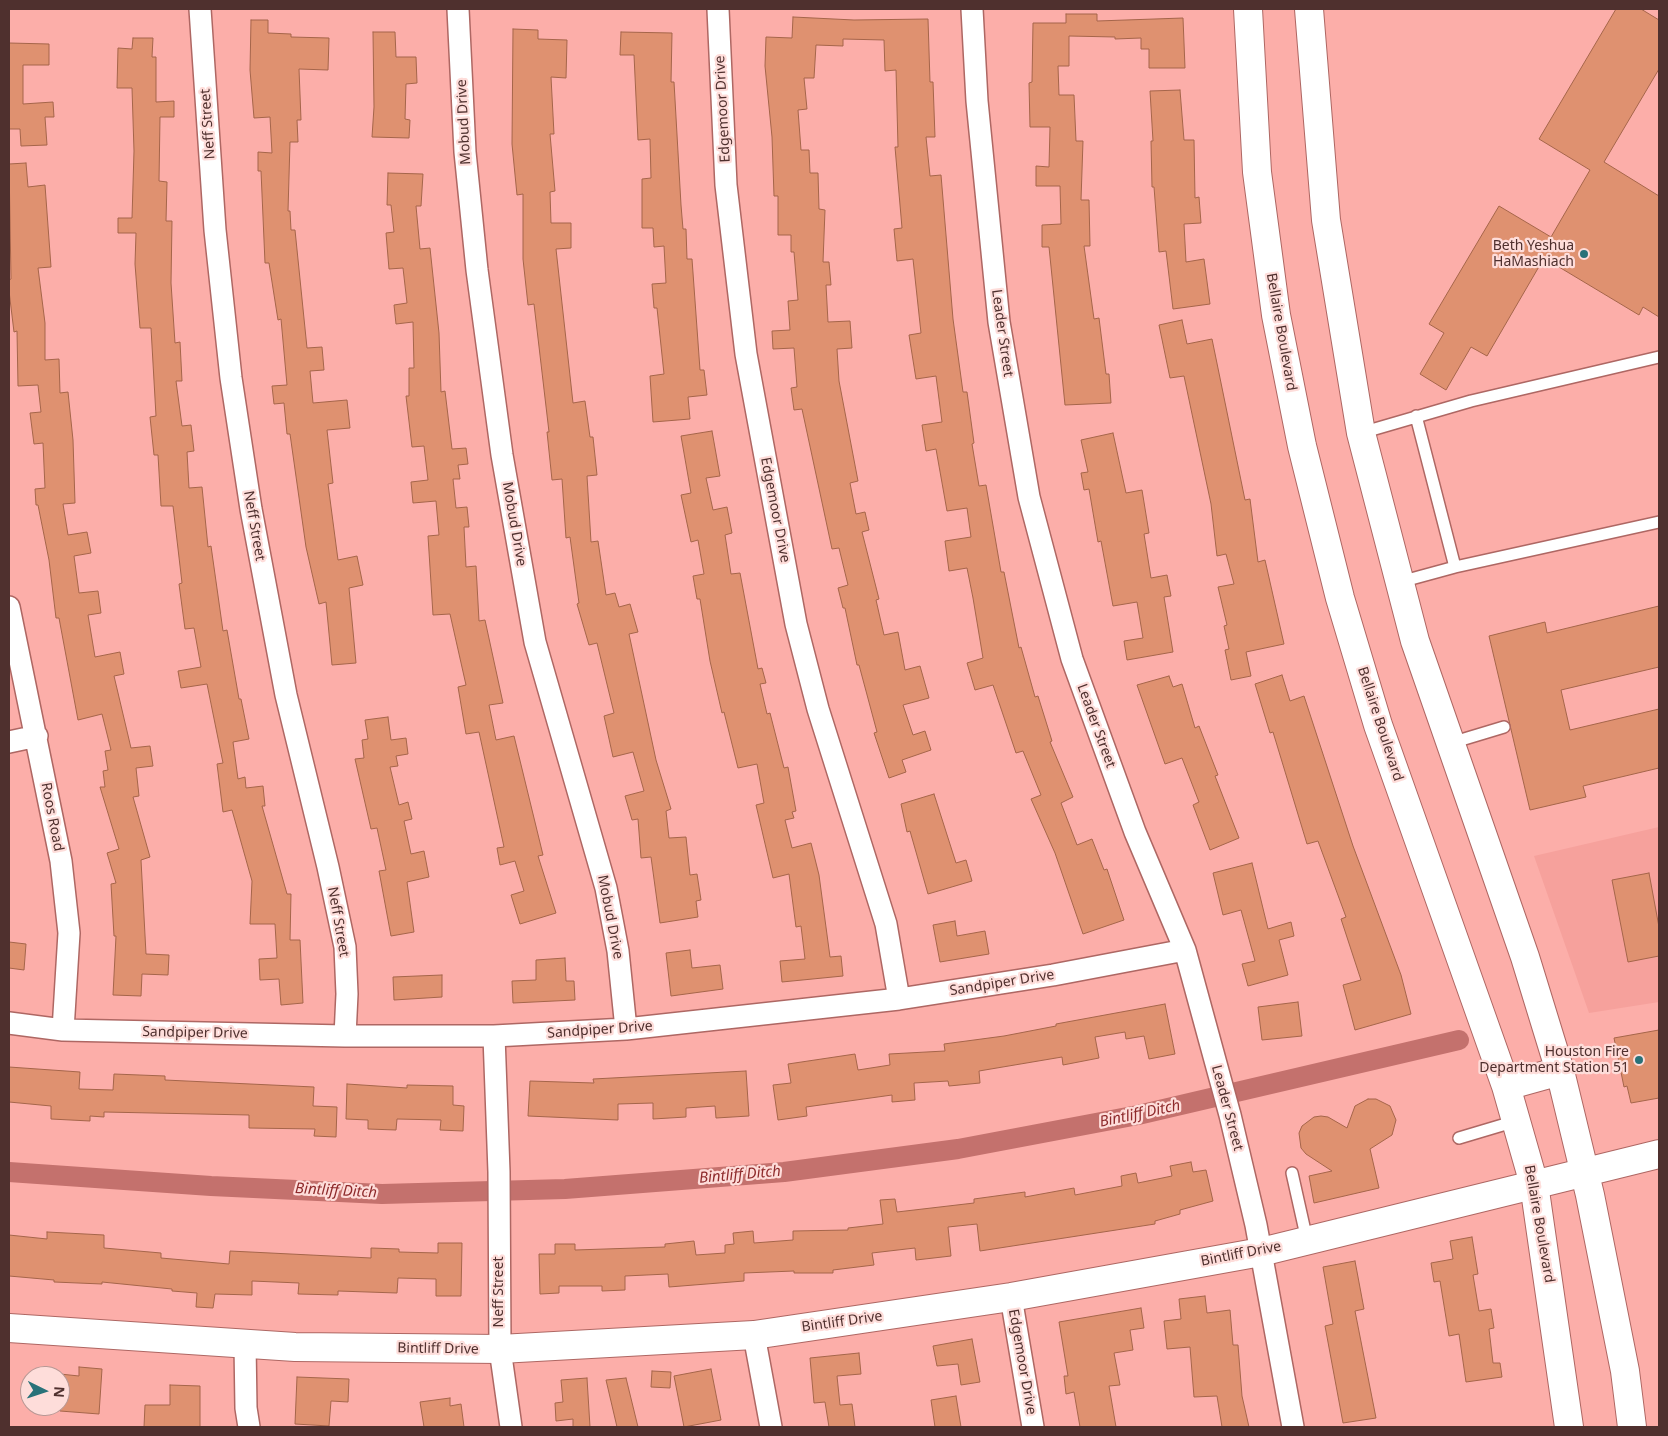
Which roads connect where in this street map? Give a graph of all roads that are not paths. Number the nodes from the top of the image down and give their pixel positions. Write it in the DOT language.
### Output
graph roads {
  1 [pos="200,9"];
  2 [pos="458,9"];
  3 [pos="718,9"];
  4 [pos="972,9"];
  5 [pos="1248,9"];
  6 [pos="1309,9"];
  7 [pos="1659,357"];
  8 [pos="1416,416"];
  9 [pos="1361,433"];
  10 [pos="1659,522"];
  11 [pos="1455,567"];
  12 [pos="1398,582"];
  13 [pos="9,607"];
  14 [pos="1504,727"];
  15 [pos="36,736"];
  16 [pos="9,742"];
  17 [pos="1450,743"];
  18 [pos="1185,950"];
  19 [pos="899,1000"];
  20 [pos="9,1023"];
  21 [pos="626,1029"];
  22 [pos="63,1030"];
  23 [pos="346,1036"];
  24 [pos="494,1036"];
  25 [pos="1560,1071"];
  26 [pos="1506,1086"];
  27 [pos="1516,1121"];
  28 [pos="1459,1138"];
  29 [pos="1659,1154"];
  30 [pos="1586,1171"];
  31 [pos="1292,1173"];
  32 [pos="1534,1184"];
  33 [pos="1307,1240"];
  34 [pos="1262,1252"];
  35 [pos="1011,1297"];
  36 [pos="9,1328"];
  37 [pos="754,1335"];
  38 [pos="245,1344"];
  39 [pos="500,1349"];
  40 [pos="249,1427"];
  41 [pos="512,1427"];
  42 [pos="771,1427"];
  43 [pos="1033,1427"];
  44 [pos="1293,1427"];
  45 [pos="1569,1427"];
  46 [pos="1632,1427"];
  1 -- 23 [label="street, Neff Street"];
  2 -- 21 [label="street, Mobud Drive"];
  3 -- 19 [label="street, Edgemoor Drive"];
  4 -- 18 [label="street, Leader Street"];
  5 -- 26 [label="main road, Bellaire Boulevard"];
  6 -- 9 [label="main road"];
  7 -- 8 [label="lane"];
  8 -- 9 [label="lane"];
  8 -- 11 [label="lane"];
  9 -- 12 [label="main road"];
  10 -- 11 [label="lane"];
  11 -- 12 [label="lane"];
  12 -- 17 [label="main road"];
  13 -- 15 [label="street, Roos Road"];
  14 -- 17 [label="lane"];
  15 -- 16 [label="street"];
  15 -- 22 [label="street, Roos Road"];
  17 -- 25 [label="main road"];
  18 -- 19 [label="street, Sandpiper Drive"];
  18 -- 34 [label="street, Leader Street"];
  19 -- 21 [label="street, Sandpiper Drive"];
  20 -- 22 [label="street, Sandpiper Drive"];
  21 -- 24 [label="street, Sandpiper Drive"];
  22 -- 23 [label="street, Sandpiper Drive"];
  23 -- 24 [label="street, Sandpiper Drive"];
  24 -- 39 [label="street, Neff Street"];
  25 -- 26 [label="main road"];
  25 -- 30 [label="main road"];
  26 -- 27 [label="main road, Bellaire Boulevard"];
  27 -- 28 [label="lane"];
  27 -- 32 [label="main road, Bellaire Boulevard"];
  29 -- 30 [label="main road, Bintliff Drive"];
  30 -- 32 [label="main road, Bintliff Drive"];
  30 -- 46 [label="main road"];
  31 -- 33 [label="lane"];
  32 -- 33 [label="main road, Bintliff Drive"];
  32 -- 45 [label="main road, Bellaire Boulevard"];
  33 -- 34 [label="main road, Bintliff Drive"];
  34 -- 35 [label="main road, Bintliff Drive"];
  34 -- 44 [label="street, Leader Street"];
  35 -- 37 [label="main road, Bintliff Drive"];
  35 -- 43 [label="street, Edgemoor Drive"];
  36 -- 38 [label="main road, Bintliff Drive"];
  37 -- 39 [label="main road, Bintliff Drive"];
  37 -- 42 [label="street"];
  38 -- 39 [label="main road, Bintliff Drive"];
  38 -- 40 [label="street"];
  39 -- 41 [label="street, Neff Street"];
}
